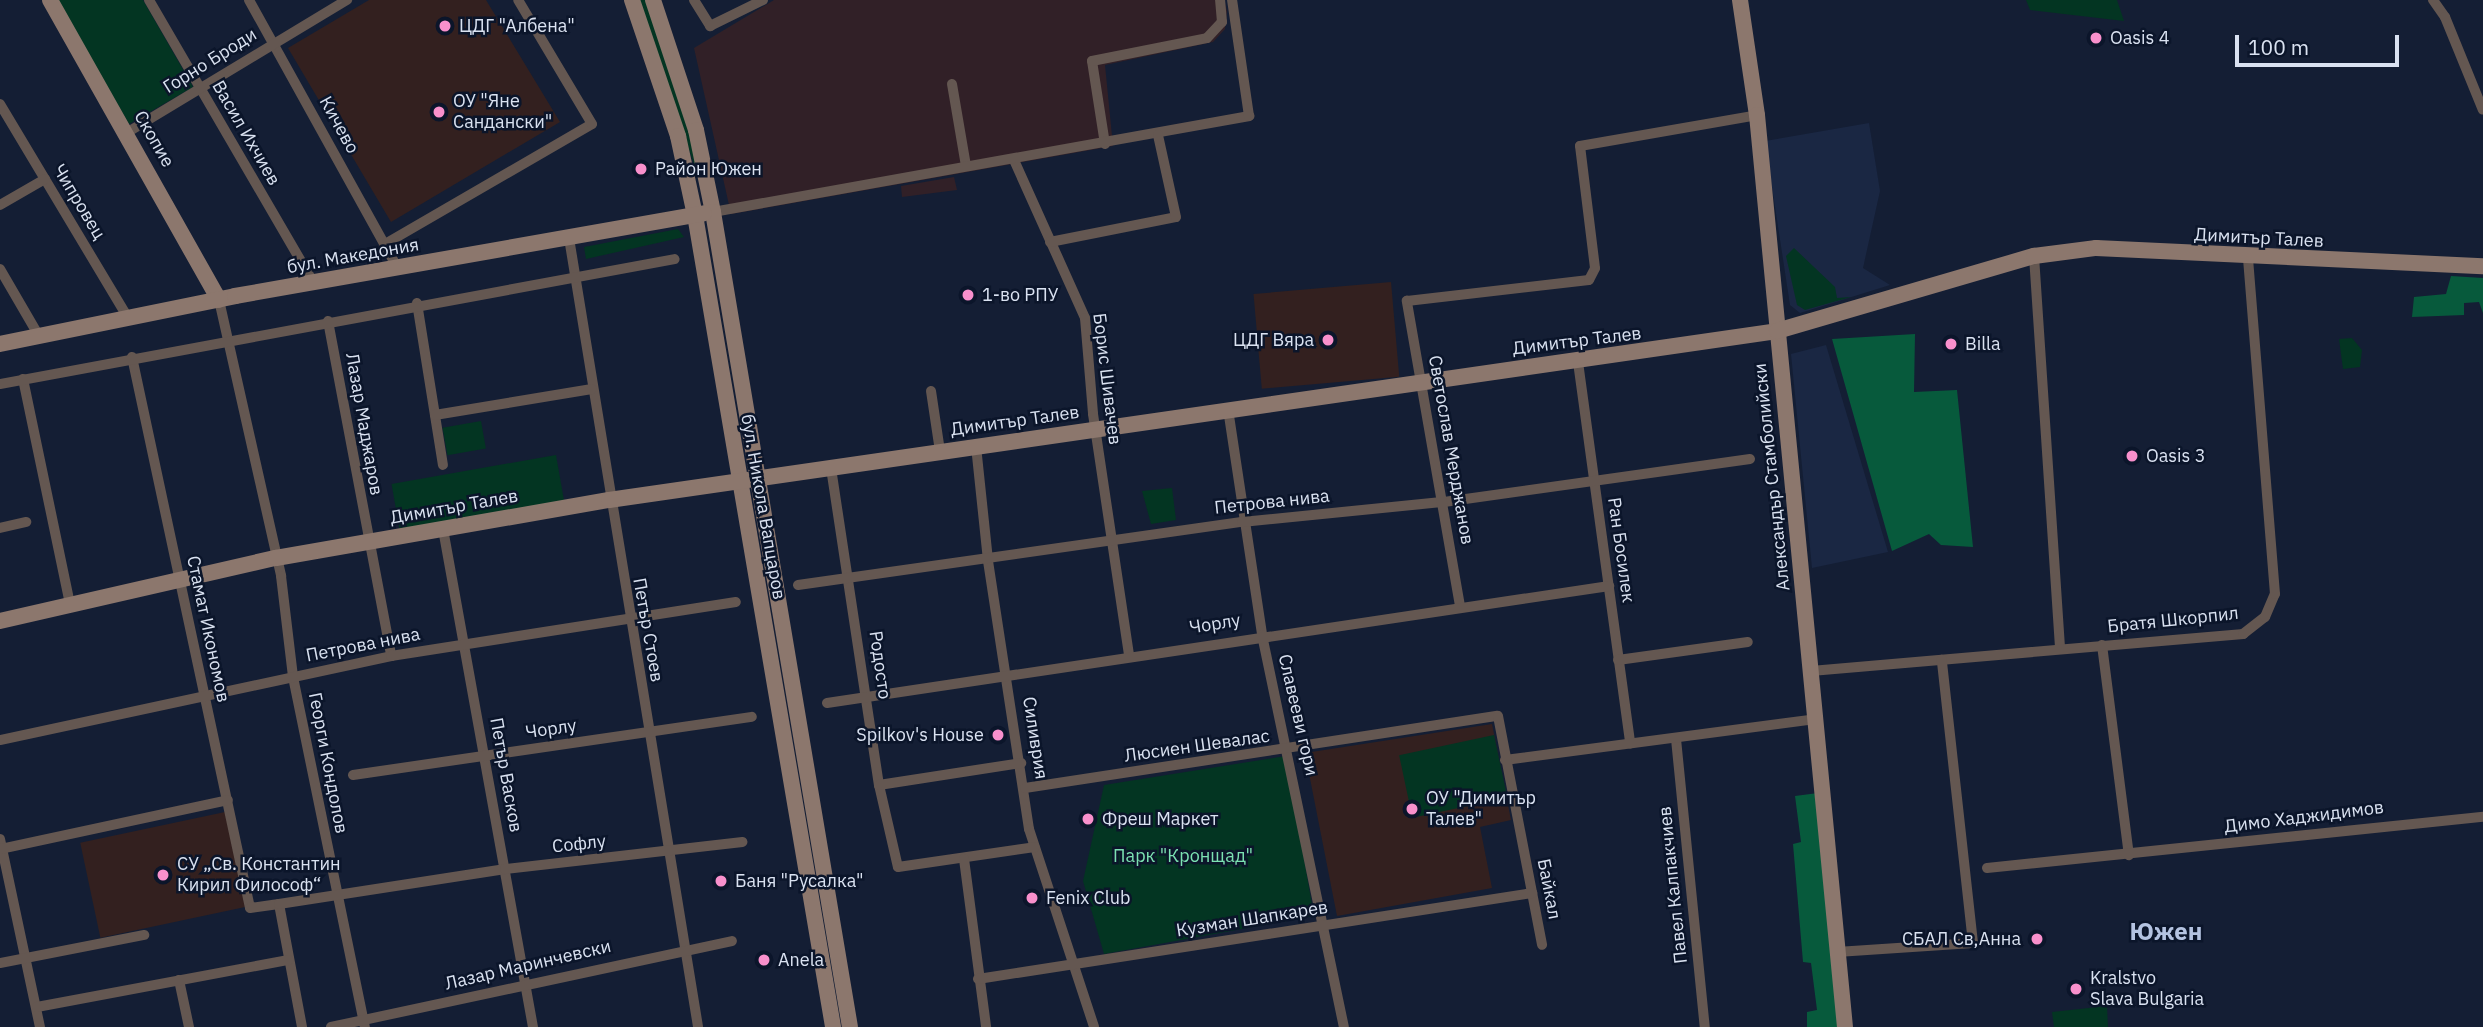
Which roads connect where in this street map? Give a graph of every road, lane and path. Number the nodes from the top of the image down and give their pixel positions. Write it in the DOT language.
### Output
graph roads {
  1 [pos="50,0"];
  2 [pos="149,0"];
  3 [pos="249,0"];
  4 [pos="346,0"];
  5 [pos="518,0"];
  6 [pos="632,0"];
  7 [pos="653,0"];
  8 [pos="694,0"];
  9 [pos="763,0"];
  10 [pos="1220,0"];
  11 [pos="1232,0"];
  12 [pos="1740,0"];
  13 [pos="2432,0"];
  14 [pos="274,43"];
  15 [pos="952,84"];
  16 [pos="201,89"];
  17 [pos="0,104"];
  18 [pos="2483,110"];
  19 [pos="1757,116"];
  20 [pos="128,132"];
  21 [pos="1158,135"];
  22 [pos="1105,144"];
  23 [pos="1014,160"];
  24 [pos="966,166"];
  25 [pos="45,179"];
  26 [pos="0,205"];
  27 [pos="713,212"];
  28 [pos="695,215"];
  29 [pos="569,238"];
  30 [pos="1050,242"];
  31 [pos="385,244"];
  32 [pos="2034,256"];
  33 [pos="2248,258"];
  34 [pos="675,259"];
  35 [pos="2483,266"];
  36 [pos="397,267"];
  37 [pos="0,268"];
  38 [pos="207,274"];
  39 [pos="575,274"];
  40 [pos="313,282"];
  41 [pos="219,300"];
  42 [pos="417,303"];
  43 [pos="194,305"];
  44 [pos="128,318"];
  45 [pos="328,321"];
  46 [pos="1777,331"];
  47 [pos="39,336"];
  48 [pos="228,338"];
  49 [pos="0,344"];
  50 [pos="132,357"];
  51 [pos="1578,362"];
  52 [pos="23,379"];
  53 [pos="0,384"];
  54 [pos="1420,385"];
  55 [pos="592,389"];
  56 [pos="931,391"];
  57 [pos="1228,409"];
  58 [pos="436,415"];
  59 [pos="1095,429"];
  60 [pos="976,446"];
  61 [pos="940,451"];
  62 [pos="1750,459"];
  63 [pos="443,465"];
  64 [pos="831,468"];
  65 [pos="1593,479"];
  66 [pos="757,480"];
  67 [pos="738,482"];
  68 [pos="609,500"];
  69 [pos="1444,502"];
  70 [pos="26,522"];
  71 [pos="1242,522"];
  72 [pos="0,528"];
  73 [pos="443,529"];
  74 [pos="367,542"];
  75 [pos="1113,542"];
  76 [pos="276,558"];
  77 [pos="988,561"];
  78 [pos="180,578"];
  79 [pos="850,578"];
  80 [pos="798,586"];
  81 [pos="1609,586"];
  82 [pos="736,602"];
  83 [pos="70,603"];
  84 [pos="1460,606"];
  85 [pos="629,620"];
  86 [pos="0,621"];
  87 [pos="1262,635"];
  88 [pos="1748,642"];
  89 [pos="464,644"];
  90 [pos="2102,645"];
  91 [pos="2060,648"];
  92 [pos="1129,655"];
  93 [pos="391,656"];
  94 [pos="1618,660"];
  95 [pos="1941,660"];
  96 [pos="1811,671"];
  97 [pos="1007,674"];
  98 [pos="293,677"];
  99 [pos="204,694"];
  100 [pos="867,699"];
  101 [pos="827,703"];
  102 [pos="1498,716"];
  103 [pos="752,717"];
  104 [pos="1815,719"];
  105 [pos="648,733"];
  106 [pos="1676,738"];
  107 [pos="0,740"];
  108 [pos="1630,743"];
  109 [pos="1289,750"];
  110 [pos="485,756"];
  111 [pos="1505,760"];
  112 [pos="1021,763"];
  113 [pos="354,775"];
  114 [pos="879,785"];
  115 [pos="1025,788"];
  116 [pos="228,800"];
  117 [pos="2483,817"];
  118 [pos="742,842"];
  119 [pos="1,846"];
  120 [pos="1035,848"];
  121 [pos="669,852"];
  122 [pos="2129,855"];
  123 [pos="964,859"];
  124 [pos="1987,868"];
  125 [pos="505,869"];
  126 [pos="1532,893"];
  127 [pos="337,895"];
  128 [pos="279,904"];
  129 [pos="250,908"];
  130 [pos="1321,927"];
  131 [pos="144,935"];
  132 [pos="732,941"];
  133 [pos="1542,945"];
  134 [pos="685,948"];
  135 [pos="1837,952"];
  136 [pos="26,958"];
  137 [pos="289,960"];
  138 [pos="0,963"];
  139 [pos="1075,965"];
  140 [pos="179,979"];
  141 [pos="978,979"];
  142 [pos="526,984"];
  143 [pos="37,1007"];
  144 [pos="364,1024"];
  145 [pos="40,1027"];
  146 [pos="189,1027"];
  147 [pos="302,1027"];
  148 [pos="331,1027"];
  149 [pos="533,1027"];
  150 [pos="698,1027"];
  151 [pos="833,1027"];
  152 [pos="850,1027"];
  153 [pos="985,1027"];
  154 [pos="1094,1027"];
  155 [pos="1344,1027"];
  156 [pos="1705,1027"];
  157 [pos="1845,1027"];
  1 -- 20 [label="street, Скопие"];
  2 -- 16 [label="street, Васил Ихчиев"];
  3 -- 14 [label="street, Кичево"];
  4 -- 14 [label="street, Горно Броди"];
  5 -- 31 [label="street"];
  6 -- 28 [label="street, бул. Никола Вапцаров"];
  7 -- 27 [label="street, бул. Никола Вапцаров"];
  8 -- 9 [label="street"];
  10 -- 22 [label="street"];
  11 -- 21 [label="street"];
  12 -- 19 [label="street, Александър Стамболийски"];
  13 -- 18 [label="street"];
  14 -- 16 [label="street, Горно Броди"];
  14 -- 31 [label="street, Кичево"];
  15 -- 24 [label="street"];
  16 -- 20 [label="street, Горно Броди"];
  16 -- 40 [label="street, Васил Ихчиев"];
  17 -- 25 [label="street, Чипровец"];
  19 -- 46 [label="street, Александър Стамболийски"];
  19 -- 54 [label="street, Светослав Мерджанов"];
  20 -- 38 [label="street, Скопие"];
  21 -- 22 [label="street"];
  21 -- 30 [label="street"];
  22 -- 23 [label="street"];
  23 -- 24 [label="street"];
  23 -- 30 [label="street, Борис Шивачев"];
  24 -- 27 [label="street"];
  25 -- 26 [label="street"];
  25 -- 44 [label="street, Чипровец"];
  27 -- 28 [label="street, бул. Македония"];
  27 -- 66 [label="street, бул. Никола Вапцаров"];
  28 -- 29 [label="street, бул. Македония"];
  28 -- 67 [label="street, бул. Никола Вапцаров"];
  29 -- 36 [label="street, бул. Македония"];
  29 -- 39 [label="street, Петър Стоев"];
  30 -- 59 [label="street, Борис Шивачев"];
  31 -- 36 [label="street, Кичево"];
  32 -- 33 [label="street, Димитър Талев"];
  32 -- 46 [label="street, Димитър Талев"];
  32 -- 91 [label="street"];
  33 -- 35 [label="street, Димитър Талев"];
  33 -- 90 [label="street, Братя Шкорпил"];
  34 -- 39 [label="street"];
  36 -- 40 [label="street, бул. Македония"];
  37 -- 47 [label="street"];
  38 -- 41 [label="street, Скопие"];
  38 -- 43 [label="street"];
  39 -- 42 [label="street"];
  39 -- 55 [label="street, Петър Стоев"];
  40 -- 41 [label="street, бул. Македония"];
  41 -- 43 [label="street, бул. Македония"];
  41 -- 48 [label="street, Георги Кондолов"];
  42 -- 45 [label="street"];
  42 -- 58 [label="street"];
  43 -- 44 [label="street, бул. Македония"];
  44 -- 47 [label="street, бул. Македония"];
  45 -- 48 [label="street"];
  45 -- 74 [label="street, Лазар Маджаров"];
  46 -- 51 [label="street, Димитър Талев"];
  46 -- 96 [label="street, Александър Стамболийски"];
  47 -- 49 [label="street, бул. Македония"];
  48 -- 50 [label="street"];
  48 -- 76 [label="street, Георги Кондолов"];
  50 -- 52 [label="street"];
  50 -- 78 [label="street, Стамат Икономов"];
  51 -- 54 [label="street, Димитър Талев"];
  51 -- 65 [label="street, Ран Босилек"];
  52 -- 53 [label="street"];
  52 -- 83 [label="street"];
  54 -- 57 [label="street, Димитър Талев"];
  54 -- 69 [label="street, Светослав Мерджанов"];
  55 -- 58 [label="street"];
  55 -- 68 [label="street, Петър Стоев"];
  56 -- 61 [label="street"];
  57 -- 59 [label="street, Димитър Талев"];
  57 -- 71 [label="street, Славееви гори"];
  58 -- 63 [label="street"];
  59 -- 60 [label="street, Димитър Талев"];
  59 -- 75 [label="street, Борис Шивачев"];
  60 -- 61 [label="street, Димитър Талев"];
  60 -- 77 [label="street, Силиврия"];
  61 -- 64 [label="street, Димитър Талев"];
  62 -- 65 [label="street, Петрова нива"];
  64 -- 66 [label="street, Димитър Талев"];
  64 -- 79 [label="street, Родосто"];
  65 -- 69 [label="street, Петрова нива"];
  65 -- 81 [label="street, Ран Босилек"];
  66 -- 67 [label="street, Димитър Талев"];
  66 -- 152 [label="street, бул. Никола Вапцаров"];
  67 -- 68 [label="street, Димитър Талев"];
  67 -- 151 [label="street, бул. Никола Вапцаров"];
  68 -- 73 [label="street, Димитър Талев"];
  68 -- 85 [label="street, Петър Стоев"];
  69 -- 71 [label="street, Петрова нива"];
  69 -- 84 [label="street, Светослав Мерджанов"];
  70 -- 72 [label="street"];
  71 -- 75 [label="street, Петрова нива"];
  71 -- 87 [label="street, Славееви гори"];
  73 -- 74 [label="street, Димитър Талев"];
  73 -- 89 [label="street, Петър Васков"];
  74 -- 76 [label="street, Димитър Талев"];
  74 -- 93 [label="street, Лазар Маджаров"];
  75 -- 77 [label="street, Петрова нива"];
  75 -- 92 [label="street, Борис Шивачев"];
  76 -- 78 [label="street, Димитър Талев"];
  76 -- 98 [label="street, Георги Кондолов"];
  77 -- 79 [label="street, Петрова нива"];
  77 -- 97 [label="street, Силиврия"];
  78 -- 83 [label="street, Димитър Талев"];
  78 -- 99 [label="street, Стамат Икономов"];
  79 -- 80 [label="street, Петрова нива"];
  79 -- 100 [label="street, Родосто"];
  81 -- 84 [label="street, Чорлу"];
  81 -- 94 [label="street, Ран Босилек"];
  82 -- 85 [label="street, Петрова нива"];
  83 -- 86 [label="street, Димитър Талев"];
  84 -- 87 [label="street, Чорлу"];
  85 -- 89 [label="street, Петрова нива"];
  85 -- 105 [label="street, Петър Стоев"];
  87 -- 92 [label="street, Чорлу"];
  87 -- 109 [label="street, Славееви гори"];
  88 -- 94 [label="street"];
  89 -- 93 [label="street, Петрова нива"];
  89 -- 110 [label="street, Петър Васков"];
  90 -- 91 [label="street, Братя Шкорпил"];
  90 -- 122 [label="street"];
  91 -- 95 [label="street, Братя Шкорпил"];
  92 -- 97 [label="street, Чорлу"];
  93 -- 98 [label="street, Петрова нива"];
  94 -- 108 [label="street, Ран Босилек"];
  95 -- 96 [label="street, Братя Шкорпил"];
  95 -- 135 [label="street"];
  96 -- 104 [label="street, Александър Стамболийски"];
  97 -- 100 [label="street, Чорлу"];
  97 -- 112 [label="street, Силиврия"];
  98 -- 99 [label="street, Петрова нива"];
  98 -- 127 [label="street, Георги Кондолов"];
  99 -- 107 [label="street, Петрова нива"];
  99 -- 116 [label="street, Стамат Икономов"];
  100 -- 101 [label="street, Чорлу"];
  100 -- 114 [label="street, Родосто"];
  102 -- 109 [label="street, Люсиен Шевалас"];
  102 -- 111 [label="street, Байкал"];
  103 -- 105 [label="street, Чорлу"];
  104 -- 106 [label="street"];
  104 -- 135 [label="street, Александър Стамболийски"];
  105 -- 110 [label="street, Чорлу"];
  105 -- 121 [label="street, Петър Стоев"];
  106 -- 108 [label="street"];
  106 -- 156 [label="street, Павел Калпакчиев"];
  108 -- 111 [label="street"];
  109 -- 115 [label="street, Люсиен Шевалас"];
  109 -- 130 [label="street, Славееви гори"];
  110 -- 113 [label="street, Чорлу"];
  110 -- 125 [label="street, Петър Васков"];
  111 -- 126 [label="street, Байкал"];
  112 -- 114 [label="street"];
  112 -- 115 [label="street, Силиврия"];
  114 -- 123 [label="street, Родосто"];
  115 -- 120 [label="street, Силиврия"];
  116 -- 119 [label="street"];
  116 -- 129 [label="street, Стамат Икономов"];
  117 -- 122 [label="street, Димо Хаджидимов"];
  118 -- 121 [label="street, Софлу"];
  119 -- 136 [label="street"];
  120 -- 123 [label="street"];
  120 -- 139 [label="street, Силиврия"];
  121 -- 125 [label="street, Софлу"];
  121 -- 134 [label="street, Петър Стоев"];
  122 -- 124 [label="street, Димо Хаджидимов"];
  123 -- 141 [label="street"];
  125 -- 127 [label="street, Софлу"];
  125 -- 142 [label="street, Петър Васков"];
  126 -- 130 [label="street, Кузман Шапкарев"];
  126 -- 133 [label="street, Байкал"];
  127 -- 128 [label="street, Софлу"];
  127 -- 144 [label="street, Георги Кондолов"];
  128 -- 129 [label="street, Софлу"];
  128 -- 137 [label="street"];
  130 -- 139 [label="street, Кузман Шапкарев"];
  130 -- 155 [label="street, Славееви гори"];
  131 -- 136 [label="street"];
  132 -- 134 [label="street, Лазар Маринчевски"];
  134 -- 142 [label="street, Лазар Маринчевски"];
  134 -- 150 [label="street, Петър Стоев"];
  135 -- 157 [label="street, Александър Стамболийски"];
  136 -- 138 [label="street"];
  136 -- 143 [label="street"];
  137 -- 140 [label="street"];
  137 -- 147 [label="street"];
  139 -- 141 [label="street, Кузман Шапкарев"];
  139 -- 154 [label="street, Силиврия"];
  140 -- 143 [label="street"];
  140 -- 146 [label="street"];
  141 -- 153 [label="street"];
  142 -- 144 [label="street, Лазар Маринчевски"];
  142 -- 149 [label="street, Петър Васков"];
  143 -- 145 [label="street"];
  144 -- 148 [label="street, Лазар Маринчевски"];
}
